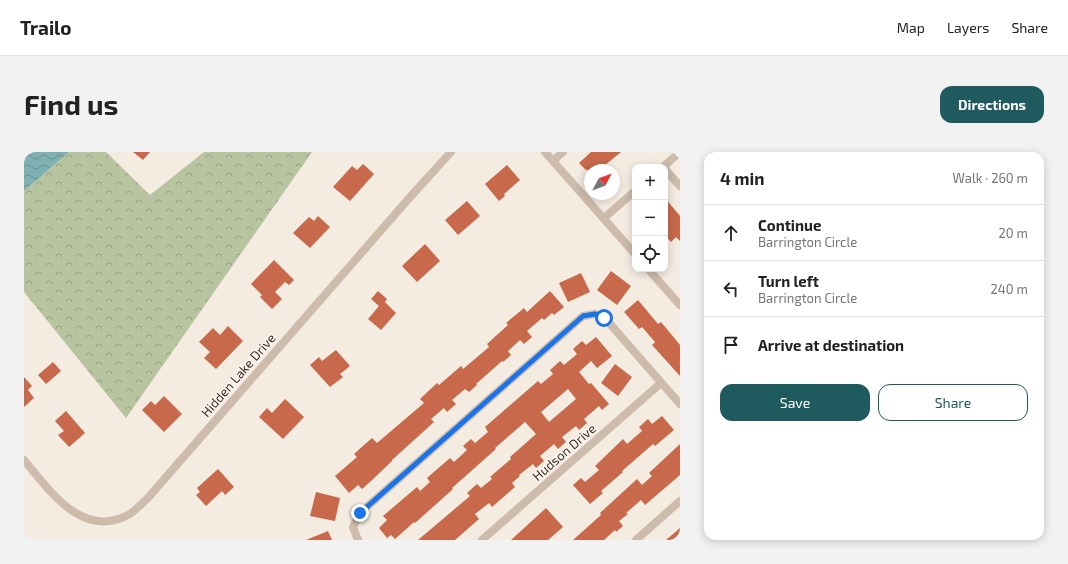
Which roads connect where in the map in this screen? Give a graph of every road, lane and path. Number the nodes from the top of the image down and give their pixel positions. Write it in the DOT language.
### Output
graph roads {
  1 [pos="451,152"];
  2 [pos="545,152"];
  3 [pos="563,152"];
  4 [pos="680,152"];
  5 [pos="553,161"];
  6 [pos="666,164"];
  7 [pos="668,172"];
  8 [pos="680,186"];
  9 [pos="632,194"];
  10 [pos="604,218"];
  11 [pos="632,251"];
  12 [pos="651,272"];
  13 [pos="680,305"];
  14 [pos="661,383"];
  15 [pos="680,404"];
  16 [pos="24,460"];
  17 [pos="680,501"];
  18 [pos="358,540"];
  19 [pos="482,540"];
  20 [pos="636,540"];
  1 -- 16 [label="street, Hidden Lake Drive"];
  2 -- 5 [label="street"];
  3 -- 5 [label="street"];
  4 -- 6 [label="street"];
  5 -- 10 [label="street"];
  7 -- 8 [label="street"];
  9 -- 10 [label="street"];
  10 -- 11 [label="street"];
  12 -- 13 [label="street"];
  14 -- 15 [label="street"];
  14 -- 18 [label="street"];
  14 -- 19 [label="street, Hudson Drive"];
  17 -- 20 [label="street"];
}
